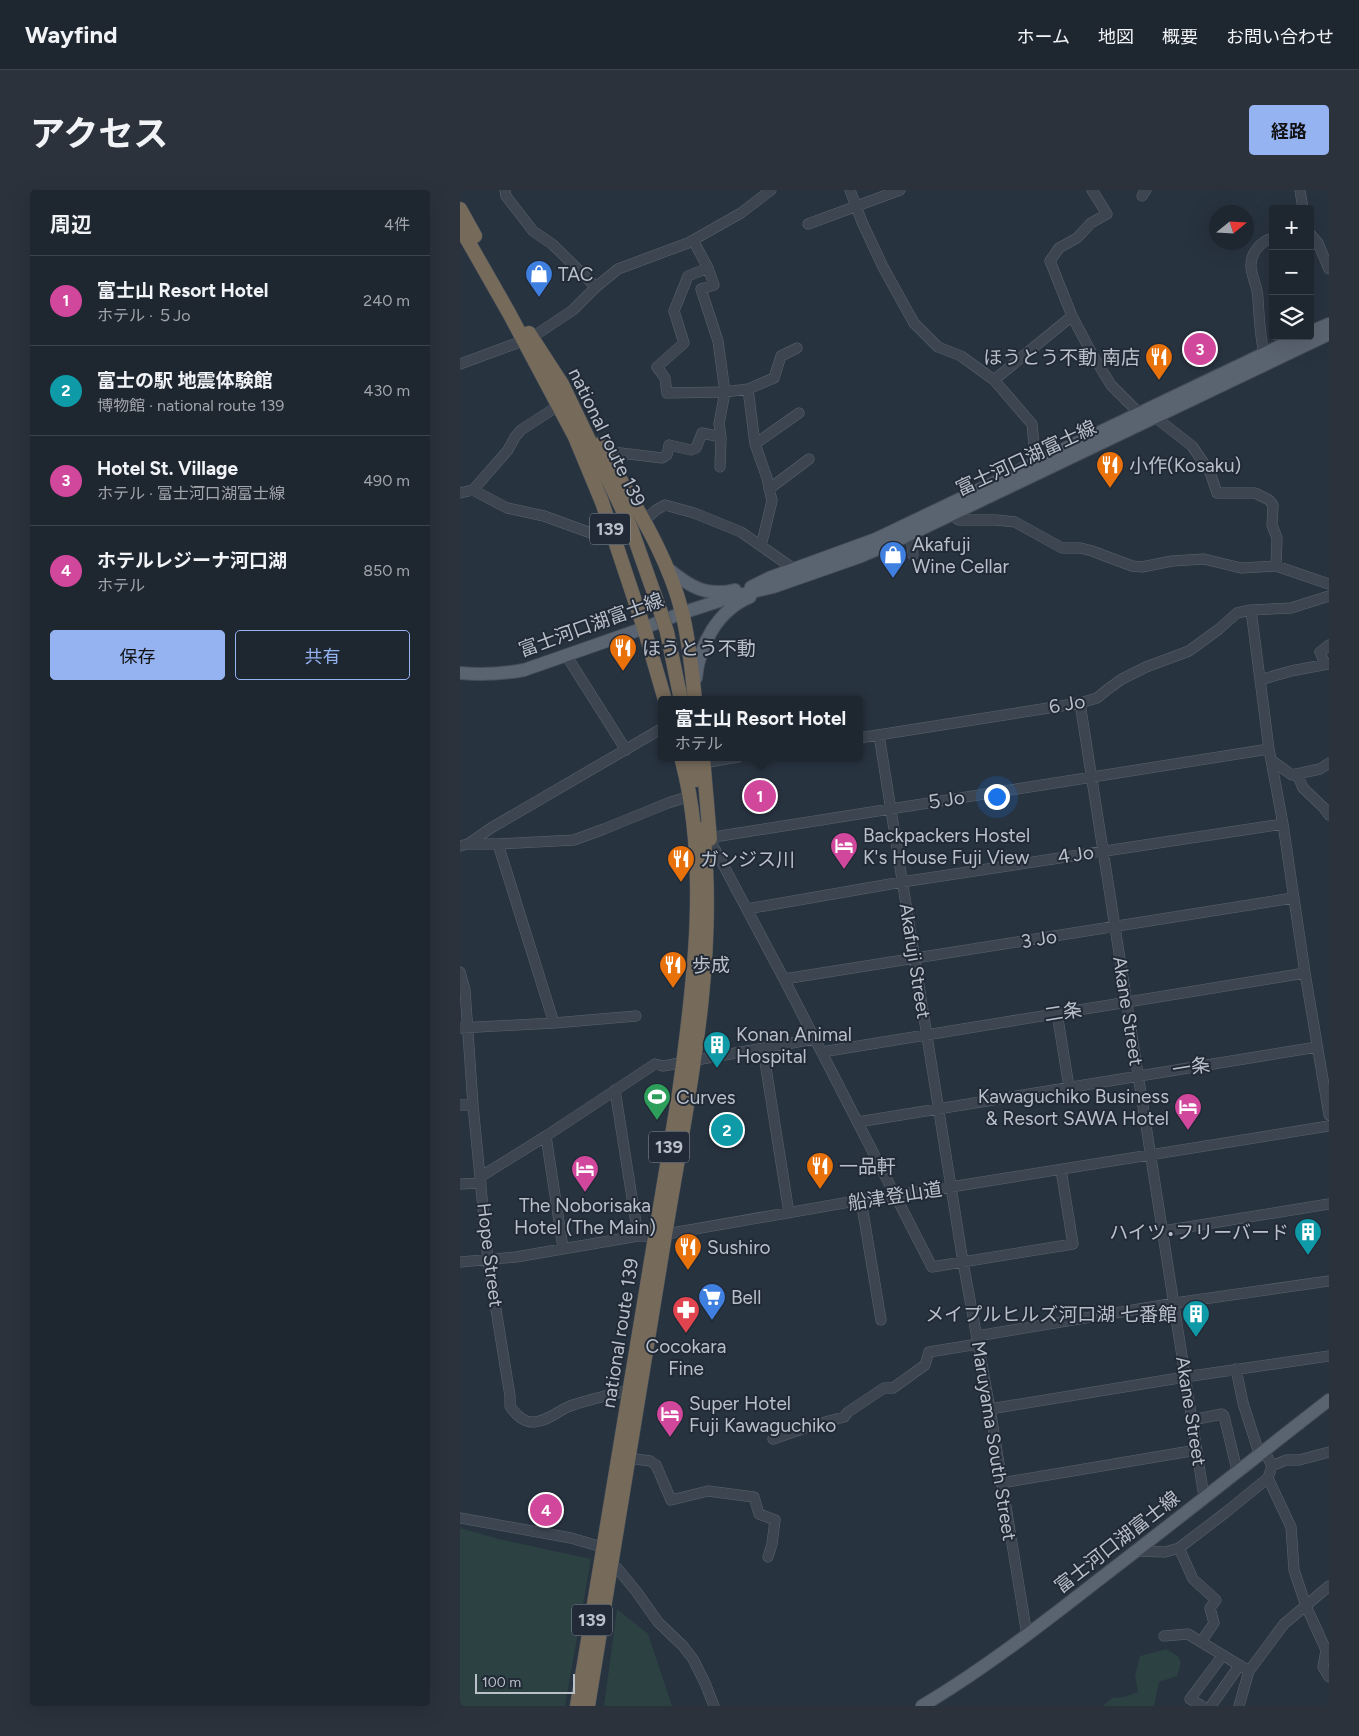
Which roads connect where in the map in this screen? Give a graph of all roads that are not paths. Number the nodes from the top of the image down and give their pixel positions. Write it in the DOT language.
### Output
graph roads {
  1 [pos="505,190"];
  2 [pos="771,190"];
  3 [pos="850,190"];
  4 [pos="900,190"];
  5 [pos="1092,190"];
  6 [pos="1300,190"];
  7 [pos="856,205"];
  8 [pos="1302,205"];
  9 [pos="460,209"];
  10 [pos="808,224"];
  11 [pos="460,227"];
  12 [pos="1314,238"];
  13 [pos="693,240"];
  14 [pos="1269,240"];
  15 [pos="708,268"];
  16 [pos="1329,269"];
  17 [pos="596,287"];
  18 [pos="1072,316"];
  19 [pos="1329,324"];
  20 [pos="1314,330"];
  21 [pos="1329,334"];
  22 [pos="527,339"];
  23 [pos="1293,340"];
  24 [pos="797,348"];
  25 [pos="1264,354"];
  26 [pos="460,364"];
  27 [pos="994,380"];
  28 [pos="562,384"];
  29 [pos="748,389"];
  30 [pos="725,392"];
  31 [pos="558,406"];
  32 [pos="800,413"];
  33 [pos="1150,414"];
  34 [pos="721,437"];
  35 [pos="755,444"];
  36 [pos="604,451"];
  37 [pos="809,459"];
  38 [pos="1039,463"];
  39 [pos="720,467"];
  40 [pos="770,489"];
  41 [pos="473,490"];
  42 [pos="460,493"];
  43 [pos="952,508"];
  44 [pos="644,522"];
  45 [pos="910,529"];
  46 [pos="611,531"];
  47 [pos="761,546"];
  48 [pos="913,555"];
  49 [pos="1276,566"];
  50 [pos="667,568"];
  51 [pos="796,574"];
  52 [pos="771,582"];
  53 [pos="1329,584"];
  54 [pos="1329,596"];
  55 [pos="1251,610"];
  56 [pos="682,612"];
  57 [pos="644,628"];
  58 [pos="1329,645"];
  59 [pos="566,656"];
  60 [pos="1327,664"];
  61 [pos="460,673"];
  62 [pos="1260,680"];
  63 [pos="664,696"];
  64 [pos="680,696"];
  65 [pos="695,696"];
  66 [pos="1080,703"];
  67 [pos="658,731"];
  68 [pos="878,735"];
  69 [pos="863,737"];
  70 [pos="1269,749"];
  71 [pos="626,750"];
  72 [pos="1271,760"];
  73 [pos="683,761"];
  74 [pos="699,761"];
  75 [pos="699,761"];
  76 [pos="1329,763"];
  77 [pos="1297,774"];
  78 [pos="1092,777"];
  79 [pos="690,796"];
  80 [pos="890,808"];
  81 [pos="1329,815"];
  82 [pos="1283,824"];
  83 [pos="710,840"];
  84 [pos="498,844"];
  85 [pos="464,845"];
  86 [pos="1103,850"];
  87 [pos="707,863"];
  88 [pos="902,882"];
  89 [pos="1293,898"];
  90 [pos="747,909"];
  91 [pos="1114,926"];
  92 [pos="914,959"];
  93 [pos="1304,973"];
  94 [pos="461,976"];
  95 [pos="784,979"];
  96 [pos="1127,1002"];
  97 [pos="1057,1012"];
  98 [pos="636,1016"];
  99 [pos="554,1023"];
  100 [pos="464,1028"];
  101 [pos="927,1035"];
  102 [pos="814,1039"];
  103 [pos="1317,1047"];
  104 [pos="763,1049"];
  105 [pos="822,1052"];
  106 [pos="688,1062"];
  107 [pos="1139,1075"];
  108 [pos="1069,1087"];
  109 [pos="615,1090"];
  110 [pos="460,1105"];
  111 [pos="473,1105"];
  112 [pos="939,1109"];
  113 [pos="1329,1116"];
  114 [pos="858,1122"];
  115 [pos="1329,1126"];
  116 [pos="546,1136"];
  117 [pos="1152,1155"];
  118 [pos="1061,1170"];
  119 [pos="480,1180"];
  120 [pos="460,1184"];
  121 [pos="951,1187"];
  122 [pos="894,1195"];
  123 [pos="861,1200"];
  124 [pos="1329,1204"];
  125 [pos="789,1213"];
  126 [pos="1163,1231"];
  127 [pos="660,1235"];
  128 [pos="638,1236"];
  129 [pos="563,1248"];
  130 [pos="488,1260"];
  131 [pos="460,1262"];
  132 [pos="963,1262"];
  133 [pos="1329,1281"];
  134 [pos="1175,1303"];
  135 [pos="881,1320"];
  136 [pos="977,1340"];
  137 [pos="1329,1356"];
  138 [pos="1236,1369"];
  139 [pos="1185,1377"];
  140 [pos="630,1390"];
  141 [pos="1329,1400"];
  142 [pos="990,1409"];
  143 [pos="1192,1420"];
  144 [pos="773,1439"];
  145 [pos="1197,1450"];
  146 [pos="1262,1451"];
  147 [pos="1329,1452"];
  148 [pos="629,1458"];
  149 [pos="1272,1466"];
  150 [pos="1237,1470"];
  151 [pos="1268,1478"];
  152 [pos="1001,1483"];
  153 [pos="1204,1497"];
  154 [pos="460,1518"];
  155 [pos="595,1546"];
  156 [pos="1179,1548"];
  157 [pos="1136,1551"];
  158 [pos="768,1557"];
  159 [pos="617,1568"];
  160 [pos="1329,1586"];
  161 [pos="1306,1606"];
  162 [pos="1027,1635"];
  163 [pos="1164,1636"];
  164 [pos="1201,1642"];
  165 [pos="1222,1655"];
  166 [pos="591,1657"];
  167 [pos="1239,1666"];
  168 [pos="1249,1671"];
  169 [pos="1329,1677"];
  170 [pos="568,1706"];
  171 [pos="577,1706"];
  172 [pos="588,1706"];
  173 [pos="594,1706"];
  174 [pos="714,1706"];
  175 [pos="922,1706"];
  176 [pos="1202,1706"];
  177 [pos="1211,1706"];
  178 [pos="1239,1706"];
  1 -- 17 [label="street"];
  2 -- 13 [label="street"];
  3 -- 7 [label="street"];
  4 -- 7 [label="street"];
  5 -- 18 [label="street"];
  6 -- 8 [label="street"];
  7 -- 10 [label="street"];
  7 -- 27 [label="street"];
  9 -- 22 [label="highway, national route 139 / 139"];
  11 -- 22 [label="highway, national route 139 / 139"];
  12 -- 16 [label="street"];
  13 -- 15 [label="street"];
  13 -- 17 [label="street"];
  14 -- 25 [label="street"];
  15 -- 30 [label="street"];
  15 -- 30 [label="street"];
  17 -- 22 [label="street"];
  18 -- 27 [label="street"];
  18 -- 33 [label="street"];
  19 -- 20 [label="main road"];
  21 -- 33 [label="main road, 富士河口湖富士線"];
  22 -- 26 [label="street"];
  22 -- 28 [label="highway, national route 139 / 139"];
  22 -- 31 [label="highway, national route 139 / 139"];
  23 -- 25 [label="main road, 富士河口湖富士線"];
  24 -- 29 [label="street"];
  25 -- 33 [label="main road, 富士河口湖富士線"];
  27 -- 38 [label="street"];
  28 -- 36 [label="highway"];
  28 -- 64 [label="highway, national route 139 / 139, bridge"];
  29 -- 30 [label="street"];
  29 -- 35 [label="street"];
  30 -- 34 [label="street"];
  31 -- 41 [label="street"];
  31 -- 46 [label="highway, national route 139 / 139"];
  32 -- 35 [label="street"];
  33 -- 38 [label="main road, 富士河口湖富士線"];
  33 -- 43 [label="main road, 富士河口湖富士線"];
  33 -- 49 [label="street"];
  34 -- 36 [label="street"];
  34 -- 39 [label="street"];
  35 -- 40 [label="street"];
  36 -- 44 [label="highway"];
  37 -- 40 [label="street"];
  38 -- 43 [label="main road, 富士河口湖富士線"];
  40 -- 47 [label="street"];
  41 -- 42 [label="street"];
  41 -- 46 [label="street"];
  43 -- 45 [label="main road, 富士河口湖富士線"];
  43 -- 49 [label="street"];
  44 -- 47 [label="street"];
  44 -- 50 [label="highway"];
  45 -- 48 [label="street"];
  45 -- 51 [label="main road, 富士河口湖富士線"];
  46 -- 57 [label="highway, national route 139 / 139"];
  47 -- 51 [label="street"];
  49 -- 53 [label="street"];
  50 -- 52 [label="main road"];
  50 -- 56 [label="highway"];
  51 -- 52 [label="main road, 富士河口湖富士線"];
  52 -- 56 [label="main road, 富士河口湖富士線"];
  52 -- 65 [label="main road"];
  54 -- 55 [label="street"];
  55 -- 62 [label="street"];
  55 -- 66 [label="street, 6 Jo"];
  56 -- 57 [label="main road, 富士河口湖富士線"];
  56 -- 65 [label="highway"];
  57 -- 59 [label="main road, 富士河口湖富士線"];
  57 -- 63 [label="highway, national route 139 / 139"];
  58 -- 60 [label="street"];
  59 -- 61 [label="main road, 富士河口湖富士線"];
  59 -- 71 [label="street"];
  60 -- 62 [label="street"];
  62 -- 70 [label="street"];
  66 -- 68 [label="street, 6 Jo"];
  66 -- 78 [label="street, Akane Street"];
  67 -- 71 [label="street"];
  68 -- 69 [label="street, 6 Jo"];
  68 -- 80 [label="street, Akafuji Street"];
  70 -- 72 [label="street"];
  70 -- 78 [label="street, ５Jo"];
  71 -- 85 [label="street"];
  72 -- 77 [label="street"];
  72 -- 82 [label="street"];
  73 -- 79 [label="highway, national route 139 / 139"];
  74 -- 83 [label="highway"];
  75 -- 87 [label="highway, national route 139 / 139"];
  76 -- 77 [label="street"];
  77 -- 81 [label="street"];
  78 -- 80 [label="street, ５Jo"];
  78 -- 86 [label="street, Akane Street"];
  79 -- 84 [label="street"];
  79 -- 106 [label="highway, national route 139 / 139"];
  80 -- 83 [label="street, ５Jo"];
  80 -- 88 [label="street, Akafuji Street"];
  82 -- 86 [label="street, ４Jo"];
  82 -- 89 [label="street"];
  83 -- 87 [label="highway"];
  83 -- 90 [label="street"];
  84 -- 85 [label="street"];
  84 -- 99 [label="street"];
  86 -- 88 [label="street, ４Jo"];
  86 -- 91 [label="street, Akane Street"];
  87 -- 106 [label="highway, national route 139 / 139"];
  88 -- 90 [label="street, ４Jo"];
  88 -- 92 [label="street, Akafuji Street"];
  89 -- 91 [label="street, 3 Jo"];
  89 -- 93 [label="street"];
  90 -- 95 [label="street"];
  91 -- 92 [label="street, 3 Jo"];
  91 -- 96 [label="street, Akane Street"];
  92 -- 95 [label="street, 3 Jo"];
  92 -- 101 [label="street, Akafuji Street"];
  93 -- 96 [label="street, 二条"];
  93 -- 103 [label="street"];
  94 -- 100 [label="street, Hope Street"];
  95 -- 102 [label="street"];
  96 -- 97 [label="street, 二条"];
  96 -- 107 [label="street, Akane Street"];
  97 -- 101 [label="street, 二条"];
  97 -- 108 [label="street"];
  98 -- 99 [label="street"];
  99 -- 100 [label="street"];
  100 -- 111 [label="street, Hope Street"];
  101 -- 105 [label="street, 二条"];
  101 -- 112 [label="street, Akafuji Street"];
  102 -- 104 [label="street"];
  102 -- 105 [label="street"];
  103 -- 107 [label="street, 一条"];
  103 -- 113 [label="street"];
  104 -- 106 [label="street"];
  104 -- 125 [label="street"];
  105 -- 114 [label="street"];
  106 -- 109 [label="street"];
  106 -- 127 [label="highway, national route 139 / 139"];
  107 -- 108 [label="street, 一条"];
  107 -- 117 [label="street, Akane Street"];
  108 -- 112 [label="street, 一条"];
  109 -- 116 [label="street"];
  109 -- 128 [label="street"];
  110 -- 111 [label="street"];
  111 -- 119 [label="street, Hope Street"];
  112 -- 114 [label="street, 一条"];
  112 -- 121 [label="street, Akafuji Street"];
  114 -- 122 [label="street"];
  115 -- 117 [label="street, 船津登山道"];
  116 -- 119 [label="street"];
  116 -- 129 [label="street"];
  117 -- 118 [label="street, 船津登山道"];
  117 -- 126 [label="street, Akane Street"];
  118 -- 121 [label="street, 船津登山道"];
  118 -- 132 [label="street"];
  119 -- 120 [label="street"];
  119 -- 130 [label="street, Hope Street"];
  121 -- 122 [label="street, 船津登山道"];
  121 -- 132 [label="street, Maruyama South Street"];
  122 -- 123 [label="street, 船津登山道"];
  122 -- 132 [label="street"];
  123 -- 125 [label="street, 船津登山道"];
  123 -- 135 [label="street"];
  124 -- 126 [label="street"];
  125 -- 127 [label="street, 船津登山道"];
  126 -- 134 [label="street, Akane Street"];
  127 -- 128 [label="street, 船津登山道"];
  127 -- 140 [label="highway, national route 139 / 139"];
  127 -- 148 [label="highway, national route 139 / 139"];
  128 -- 129 [label="street, 船津登山道"];
  129 -- 130 [label="street, 船津登山道"];
  130 -- 131 [label="street, 船津登山道"];
  130 -- 140 [label="street, Hope Street"];
  132 -- 136 [label="street, Maruyama South Street"];
  133 -- 134 [label="street"];
  134 -- 136 [label="street"];
  134 -- 139 [label="street, Akane Street"];
  136 -- 142 [label="street, Maruyama South Street"];
  136 -- 144 [label="street"];
  137 -- 138 [label="street"];
  138 -- 139 [label="street"];
  138 -- 146 [label="street"];
  139 -- 142 [label="street"];
  139 -- 143 [label="street, Akane Street"];
  140 -- 166 [label="highway, national route 139 / 139"];
  141 -- 146 [label="main road, 富士河口湖富士線"];
  142 -- 152 [label="street, Maruyama South Street"];
  143 -- 145 [label="street, Akane Street"];
  143 -- 150 [label="street"];
  145 -- 152 [label="street"];
  145 -- 153 [label="street, Akane Street"];
  146 -- 149 [label="street"];
  146 -- 150 [label="main road, 富士河口湖富士線"];
  147 -- 149 [label="street"];
  148 -- 158 [label="street"];
  148 -- 166 [label="highway, national route 139 / 139"];
  149 -- 151 [label="street"];
  150 -- 153 [label="main road, 富士河口湖富士線"];
  151 -- 156 [label="street"];
  151 -- 161 [label="street"];
  152 -- 162 [label="street, Maruyama South Street"];
  153 -- 157 [label="main road, 富士河口湖富士線"];
  154 -- 155 [label="street"];
  156 -- 157 [label="street"];
  156 -- 164 [label="street"];
  157 -- 162 [label="main road, 富士河口湖富士線"];
  159 -- 174 [label="street"];
  160 -- 161 [label="street"];
  161 -- 168 [label="street"];
  161 -- 169 [label="street"];
  162 -- 175 [label="main road, 富士河口湖富士線"];
  163 -- 164 [label="street"];
  164 -- 165 [label="street"];
  165 -- 167 [label="street"];
  165 -- 176 [label="street"];
  166 -- 170 [label="highway"];
  166 -- 171 [label="highway, national route 139 / 139"];
  166 -- 172 [label="highway, national route 139 / 139"];
  166 -- 173 [label="highway"];
  167 -- 168 [label="street"];
  167 -- 177 [label="street"];
  168 -- 178 [label="street"];
}
